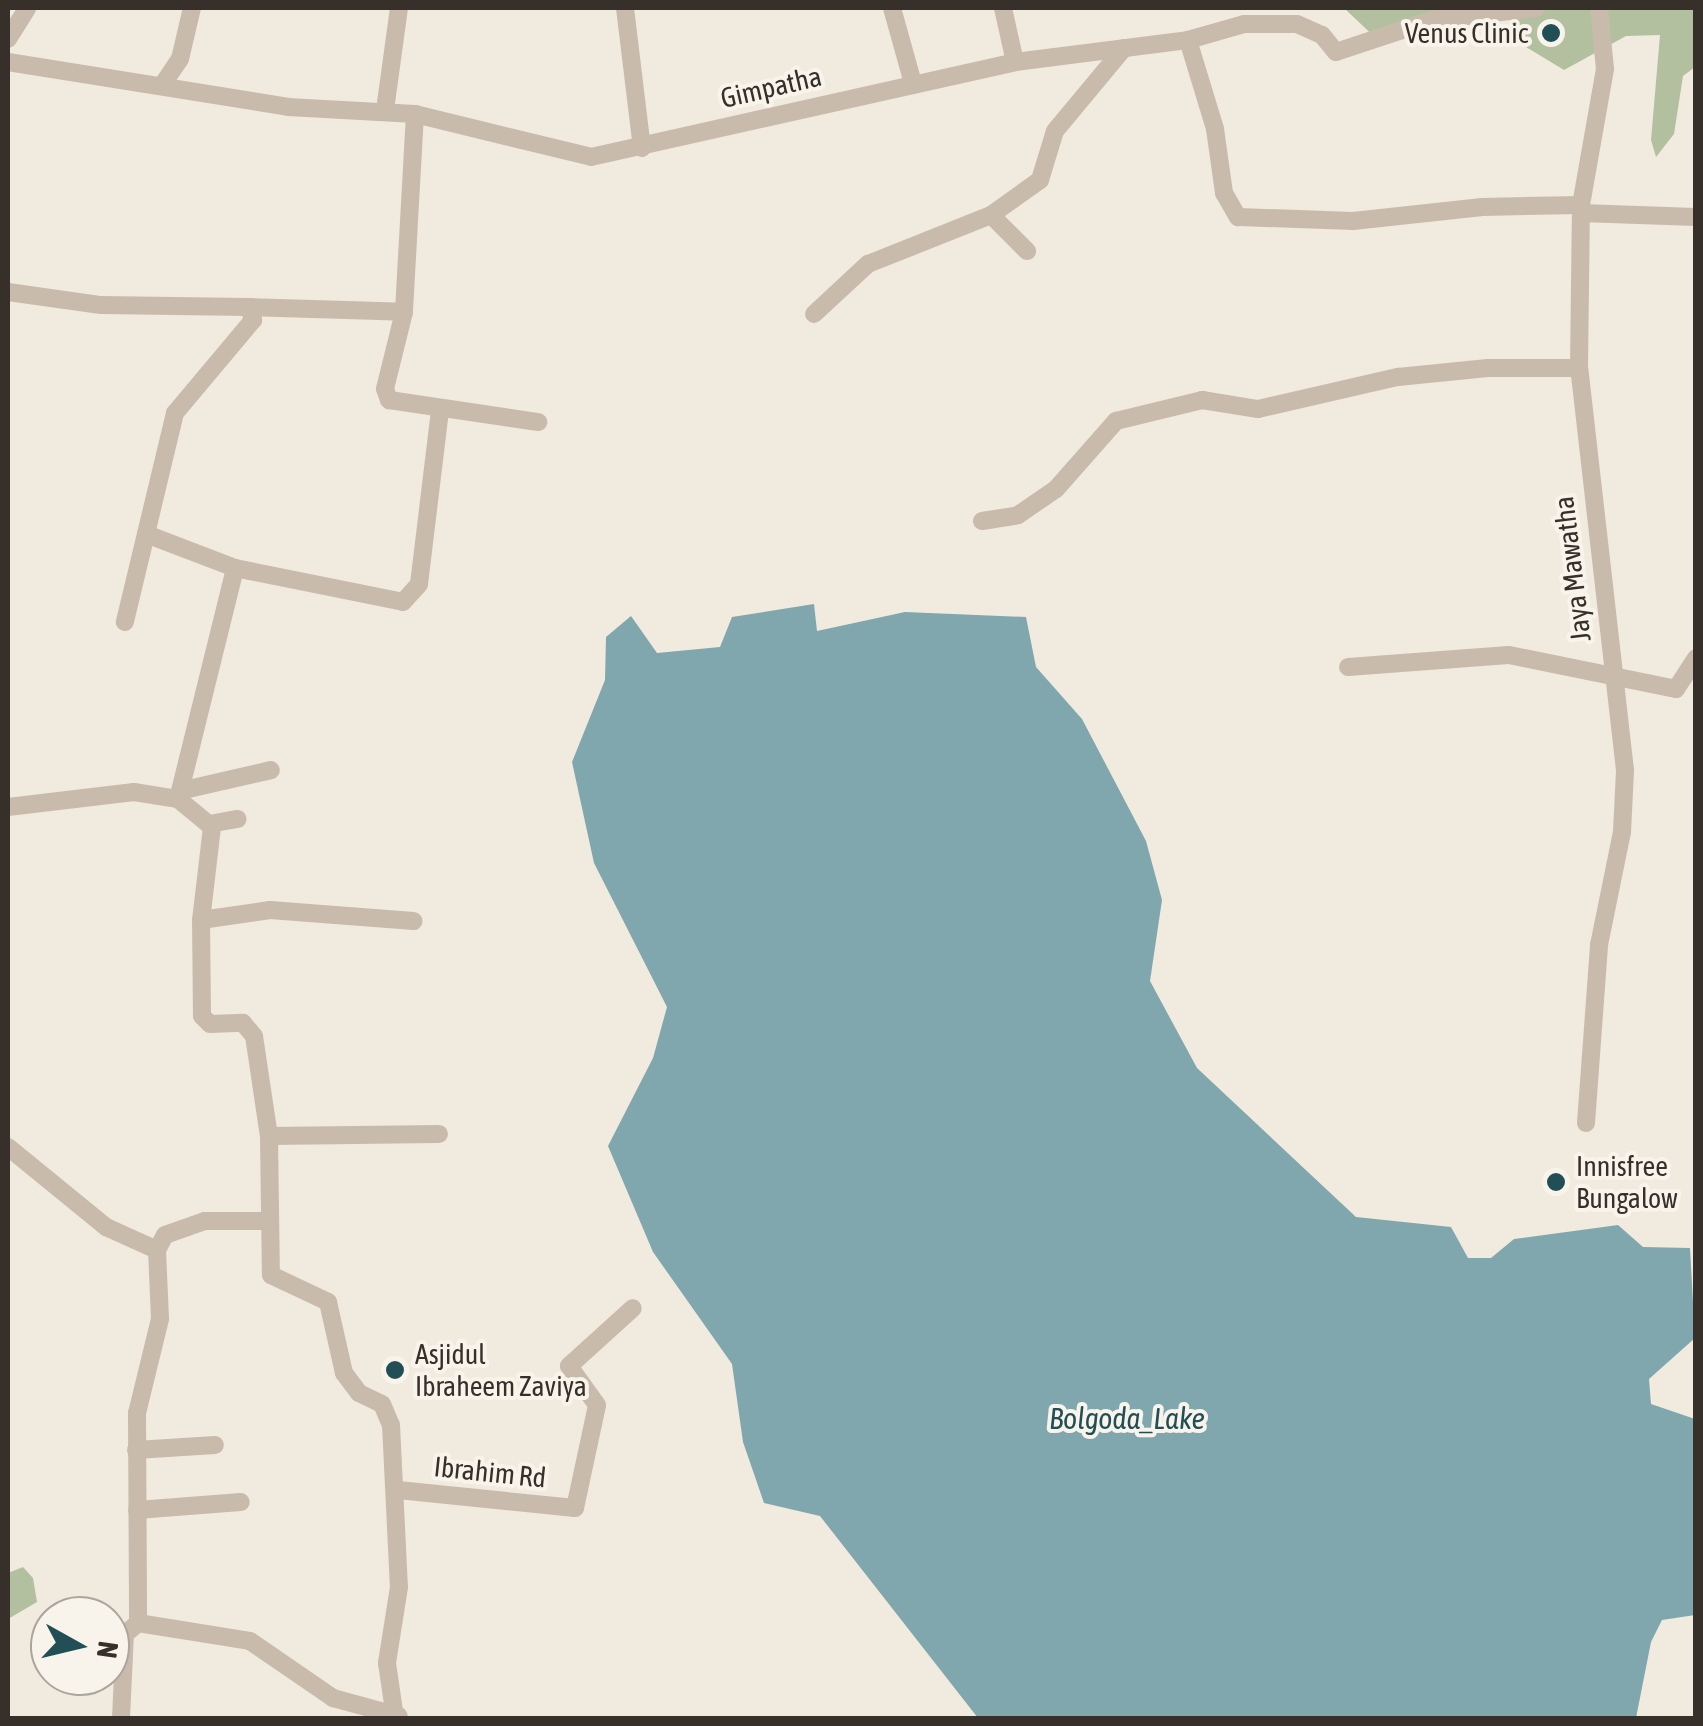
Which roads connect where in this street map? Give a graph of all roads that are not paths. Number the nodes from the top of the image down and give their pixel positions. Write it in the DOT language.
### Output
graph roads {
  1 [pos="27,8"];
  2 [pos="192,8"];
  3 [pos="399,8"];
  4 [pos="625,8"];
  5 [pos="892,8"];
  6 [pos="1003,8"];
  7 [pos="1536,8"];
  8 [pos="1599,8"];
  9 [pos="8,38"];
  10 [pos="1188,40"];
  11 [pos="1124,48"];
  12 [pos="8,62"];
  13 [pos="1015,62"];
  14 [pos="913,83"];
  15 [pos="163,84"];
  16 [pos="385,110"];
  17 [pos="416,114"];
  18 [pos="642,148"];
  19 [pos="1581,209"];
  20 [pos="991,215"];
  21 [pos="1696,218"];
  22 [pos="1027,251"];
  23 [pos="8,292"];
  24 [pos="249,307"];
  25 [pos="404,312"];
  26 [pos="814,314"];
  27 [pos="1579,368"];
  28 [pos="440,410"];
  29 [pos="538,422"];
  30 [pos="982,521"];
  31 [pos="146,534"];
  32 [pos="235,568"];
  33 [pos="125,622"];
  34 [pos="1696,658"];
  35 [pos="1348,667"];
  36 [pos="1612,674"];
  37 [pos="271,770"];
  38 [pos="181,795"];
  39 [pos="8,807"];
  40 [pos="238,819"];
  41 [pos="209,824"];
  42 [pos="201,920"];
  43 [pos="414,922"];
  44 [pos="1586,1123"];
  45 [pos="440,1134"];
  46 [pos="269,1136"];
  47 [pos="8,1147"];
  48 [pos="270,1221"];
  49 [pos="158,1250"];
  50 [pos="633,1308"];
  51 [pos="215,1445"];
  52 [pos="136,1450"];
  53 [pos="398,1490"];
  54 [pos="241,1502"];
  55 [pos="137,1510"];
  56 [pos="138,1622"];
  57 [pos="362,1713"];
  58 [pos="398,1715"];
  59 [pos="121,1718"];
  1 -- 9 [label="street"];
  2 -- 15 [label="street"];
  3 -- 16 [label="street"];
  4 -- 18 [label="street"];
  5 -- 14 [label="street"];
  6 -- 13 [label="street"];
  7 -- 10 [label="street, Gimpatha"];
  8 -- 19 [label="street, Jaya Mawatha"];
  10 -- 11 [label="street, Gimpatha"];
  10 -- 19 [label="street"];
  11 -- 13 [label="street, Gimpatha"];
  11 -- 20 [label="street"];
  12 -- 15 [label="street, Gimpatha"];
  13 -- 14 [label="street, Gimpatha"];
  14 -- 18 [label="street, Gimpatha"];
  15 -- 16 [label="street, Gimpatha"];
  16 -- 17 [label="street, Gimpatha"];
  17 -- 18 [label="street, Gimpatha"];
  17 -- 25 [label="street"];
  19 -- 21 [label="street"];
  19 -- 27 [label="street, Jaya Mawatha"];
  20 -- 22 [label="street"];
  20 -- 26 [label="street"];
  23 -- 24 [label="street"];
  24 -- 25 [label="street"];
  24 -- 31 [label="street"];
  25 -- 28 [label="street"];
  27 -- 30 [label="street"];
  27 -- 36 [label="street, Jaya Mawatha"];
  28 -- 29 [label="street"];
  28 -- 32 [label="street"];
  31 -- 32 [label="street"];
  31 -- 33 [label="street"];
  32 -- 38 [label="street"];
  34 -- 36 [label="street"];
  35 -- 36 [label="street"];
  36 -- 44 [label="street, Jaya Mawatha"];
  37 -- 38 [label="street"];
  38 -- 39 [label="street"];
  38 -- 41 [label="street"];
  40 -- 41 [label="street"];
  41 -- 42 [label="street"];
  42 -- 43 [label="street"];
  42 -- 46 [label="street"];
  45 -- 46 [label="street"];
  46 -- 48 [label="street"];
  47 -- 49 [label="street"];
  48 -- 49 [label="street"];
  48 -- 53 [label="street"];
  49 -- 52 [label="street"];
  50 -- 53 [label="street, Ibrahim Rd"];
  51 -- 52 [label="street"];
  52 -- 55 [label="street"];
  53 -- 58 [label="street"];
  54 -- 55 [label="street"];
  55 -- 56 [label="street"];
  56 -- 57 [label="street"];
  56 -- 59 [label="street"];
  57 -- 58 [label="street"];
}
